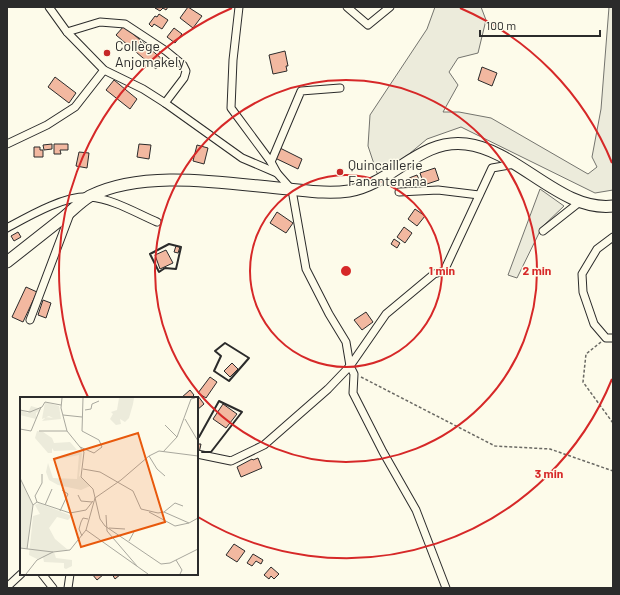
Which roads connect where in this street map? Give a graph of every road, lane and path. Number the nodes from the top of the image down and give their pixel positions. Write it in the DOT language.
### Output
graph roads {
  1 [pos="50,7"];
  2 [pos="239,7"];
  3 [pos="347,7"];
  4 [pos="390,7"];
  5 [pos="67,32"];
  6 [pos="104,70"];
  7 [pos="340,88"];
  8 [pos="165,103"];
  9 [pos="7,144"];
  10 [pos="271,162"];
  11 [pos="515,164"];
  12 [pos="277,173"];
  13 [pos="292,190"];
  14 [pos="399,192"];
  15 [pos="479,195"];
  16 [pos="89,197"];
  17 [pos="581,201"];
  18 [pos="613,206"];
  19 [pos="70,212"];
  20 [pos="156,222"];
  21 [pos="7,228"];
  22 [pos="543,231"];
  23 [pos="613,237"];
  24 [pos="7,262"];
  25 [pos="30,320"];
  26 [pos="609,338"];
  27 [pos="350,366"];
  28 [pos="354,374"];
  29 [pos="613,423"];
  30 [pos="198,454"];
  31 [pos="613,471"];
  32 [pos="20,575"];
  33 [pos="43,575"];
  34 [pos="70,575"];
  35 [pos="7,587"];
  36 [pos="53,588"];
  37 [pos="68,588"];
  38 [pos="446,588"];
  1 -- 5 [label="street"];
  2 -- 10 [label="street"];
  3 -- 4 [label="street"];
  5 -- 6 [label="street"];
  5 -- 8 [label="street"];
  6 -- 8 [label="street"];
  6 -- 9 [label="street"];
  7 -- 10 [label="street"];
  8 -- 12 [label="street"];
  10 -- 12 [label="street"];
  11 -- 13 [label="main road"];
  11 -- 15 [label="street"];
  11 -- 17 [label="main road"];
  12 -- 13 [label="street"];
  13 -- 16 [label="main road"];
  13 -- 27 [label="street"];
  14 -- 15 [label="street"];
  15 -- 27 [label="street"];
  16 -- 19 [label="main road"];
  16 -- 20 [label="street"];
  16 -- 21 [label="street"];
  17 -- 18 [label="main road"];
  17 -- 22 [label="street"];
  19 -- 24 [label="main road"];
  19 -- 25 [label="street"];
  23 -- 26 [label="street"];
  26 -- 29 [label="path"];
  27 -- 28 [label="street"];
  27 -- 30 [label="street"];
  28 -- 31 [label="path"];
  28 -- 38 [label="street"];
  32 -- 35 [label="street"];
  33 -- 36 [label="street"];
  34 -- 37 [label="street"];
}
